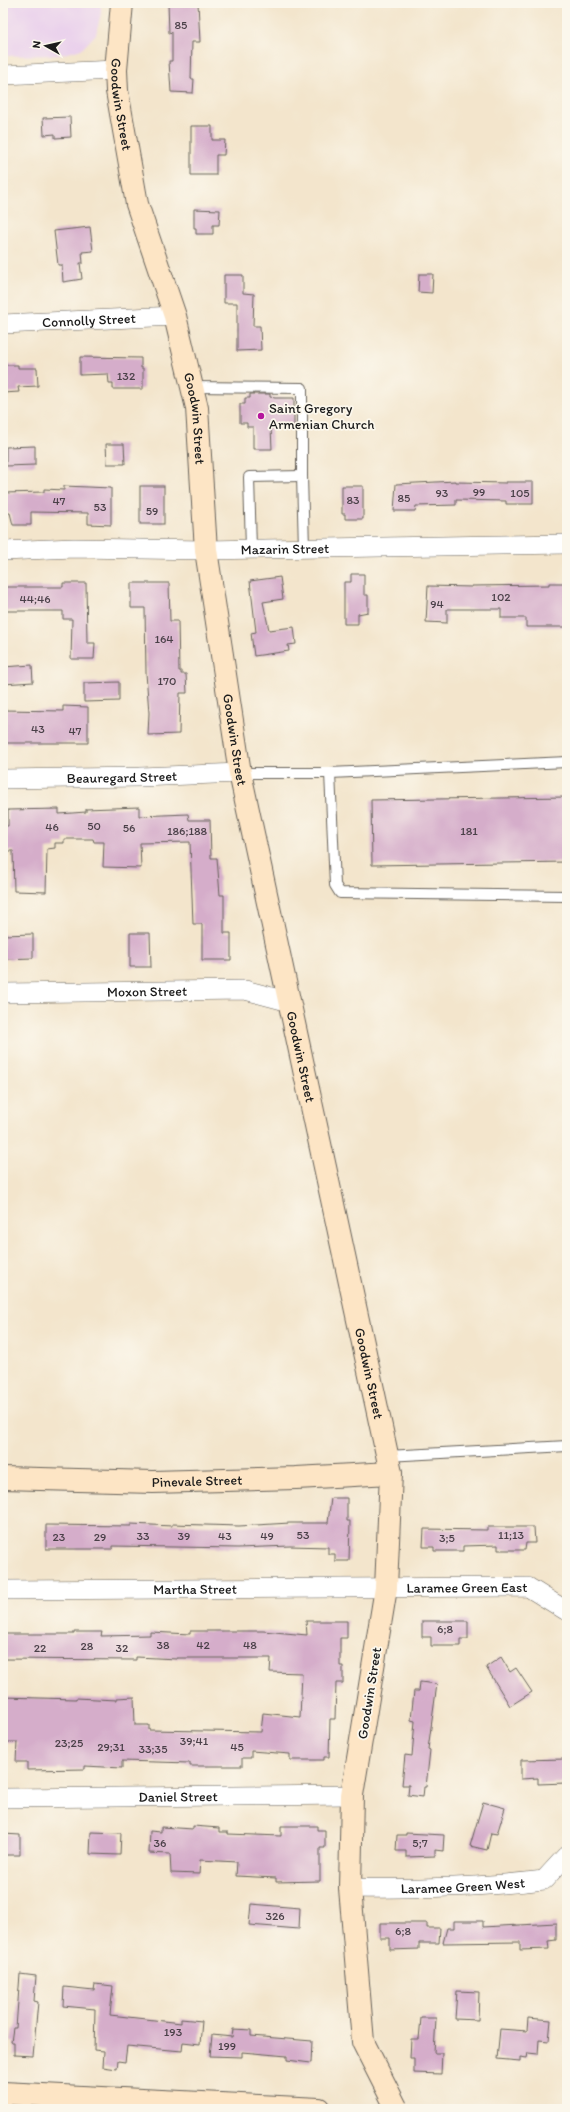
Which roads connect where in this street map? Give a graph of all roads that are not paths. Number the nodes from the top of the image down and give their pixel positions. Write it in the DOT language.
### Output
graph roads {
  1 [pos="122,3"];
  2 [pos="116,70"];
  3 [pos="3,75"];
  4 [pos="175,316"];
  5 [pos="3,324"];
  6 [pos="192,387"];
  7 [pos="302,476"];
  8 [pos="567,544"];
  9 [pos="304,548"];
  10 [pos="251,549"];
  11 [pos="206,550"];
  12 [pos="3,551"];
  13 [pos="567,762"];
  14 [pos="240,773"];
  15 [pos="330,773"];
  16 [pos="3,779"];
  17 [pos="567,896"];
  18 [pos="3,993"];
  19 [pos="290,1002"];
  20 [pos="567,1446"];
  21 [pos="389,1464"];
  22 [pos="3,1478"];
  23 [pos="386,1588"];
  24 [pos="3,1590"];
  25 [pos="565,1610"];
  26 [pos="352,1795"];
  27 [pos="3,1798"];
  28 [pos="566,1856"];
  29 [pos="350,1888"];
  30 [pos="3,2093"];
  31 [pos="319,2109"];
  32 [pos="397,2109"];
  1 -- 2 [label="main road, Goodwin Street"];
  2 -- 3 [label="street"];
  2 -- 4 [label="main road, Goodwin Street"];
  4 -- 5 [label="street, Connolly Street"];
  4 -- 6 [label="main road, Goodwin Street"];
  6 -- 7 [label="lane"];
  6 -- 11 [label="main road, Goodwin Street"];
  7 -- 9 [label="lane"];
  7 -- 10 [label="lane"];
  8 -- 9 [label="street, Mazarin Street"];
  9 -- 10 [label="street, Mazarin Street"];
  10 -- 11 [label="street, Mazarin Street"];
  11 -- 12 [label="street, Mazarin Street"];
  11 -- 14 [label="main road, Goodwin Street"];
  13 -- 15 [label="lane"];
  14 -- 15 [label="lane"];
  14 -- 16 [label="street, Beauregard Street"];
  14 -- 19 [label="main road, Goodwin Street"];
  15 -- 17 [label="lane"];
  18 -- 19 [label="street, Moxon Street"];
  19 -- 21 [label="main road, Goodwin Street"];
  20 -- 21 [label="lane"];
  21 -- 22 [label="main road, Pinevale Street"];
  21 -- 23 [label="main road, Goodwin Street"];
  23 -- 24 [label="street, Martha Street"];
  23 -- 25 [label="street, Laramee Green East"];
  23 -- 26 [label="main road, Goodwin Street"];
  26 -- 27 [label="street, Daniel Street"];
  26 -- 29 [label="main road, Goodwin Street"];
  28 -- 29 [label="street, Laramee Green West"];
  29 -- 32 [label="main road, Goodwin Street"];
  30 -- 31 [label="main road"];
}
